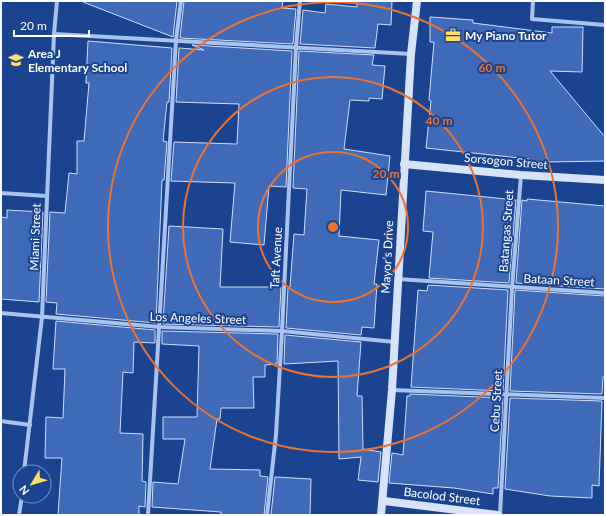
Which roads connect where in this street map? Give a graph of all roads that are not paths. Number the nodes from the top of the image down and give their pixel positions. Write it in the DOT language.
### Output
graph roads {
  1 [pos="56,1"];
  2 [pos="181,1"];
  3 [pos="300,1"];
  4 [pos="417,1"];
  5 [pos="533,1"];
  6 [pos="605,25"];
  7 [pos="54,34"];
  8 [pos="176,40"];
  9 [pos="296,47"];
  10 [pos="411,54"];
  11 [pos="404,164"];
  12 [pos="521,175"];
  13 [pos="605,180"];
  14 [pos="1,193"];
  15 [pos="47,196"];
  16 [pos="398,279"];
  17 [pos="512,288"];
  18 [pos="605,293"];
  19 [pos="1,313"];
  20 [pos="42,317"];
  21 [pos="160,327"];
  22 [pos="282,331"];
  23 [pos="395,342"];
  24 [pos="392,390"];
  25 [pos="506,395"];
  26 [pos="605,398"];
  27 [pos="1,421"];
  28 [pos="30,425"];
  29 [pos="25,464"];
  30 [pos="384,501"];
  31 [pos="21,504"];
  32 [pos="19,515"];
  33 [pos="148,515"];
  34 [pos="268,515"];
  35 [pos="381,515"];
  36 [pos="499,515"];
  1 -- 7 [label="street, Miami Street"];
  2 -- 8 [label="street"];
  3 -- 9 [label="street, Taft Avenue"];
  4 -- 10 [label="street, Mayor's Drive"];
  5 -- 6 [label="street"];
  7 -- 8 [label="street"];
  7 -- 15 [label="street, Miami Street"];
  8 -- 9 [label="street"];
  8 -- 21 [label="street"];
  9 -- 10 [label="street"];
  9 -- 22 [label="street, Taft Avenue"];
  10 -- 11 [label="street, Mayor's Drive"];
  11 -- 12 [label="street, Sorsogon Street"];
  11 -- 16 [label="street, Mayor's Drive"];
  12 -- 13 [label="street, Sorsogon Street"];
  12 -- 17 [label="street, Batangas Street"];
  14 -- 15 [label="street"];
  15 -- 20 [label="street, Miami Street"];
  16 -- 17 [label="street, Bataan Street"];
  16 -- 23 [label="street, Mayor's Drive"];
  17 -- 18 [label="street, Bataan Street"];
  17 -- 25 [label="street, Cebu Street"];
  19 -- 20 [label="street, Los Angeles Street"];
  20 -- 21 [label="street, Los Angeles Street"];
  20 -- 28 [label="street, Miami Street"];
  21 -- 22 [label="street, Los Angeles Street"];
  21 -- 33 [label="street"];
  22 -- 23 [label="street, Los Angeles Street"];
  22 -- 34 [label="street, Taft Avenue"];
  23 -- 24 [label="street, Mayor's Drive"];
  24 -- 25 [label="street"];
  24 -- 30 [label="street, Mayor's Drive"];
  25 -- 26 [label="street"];
  25 -- 36 [label="street, Cebu Street"];
  27 -- 28 [label="street"];
  28 -- 29 [label="street, Miami Street"];
  30 -- 35 [label="street, Mayor's Drive"];
  30 -- 36 [label="street, Bacolod Street"];
  31 -- 32 [label="street"];
}
